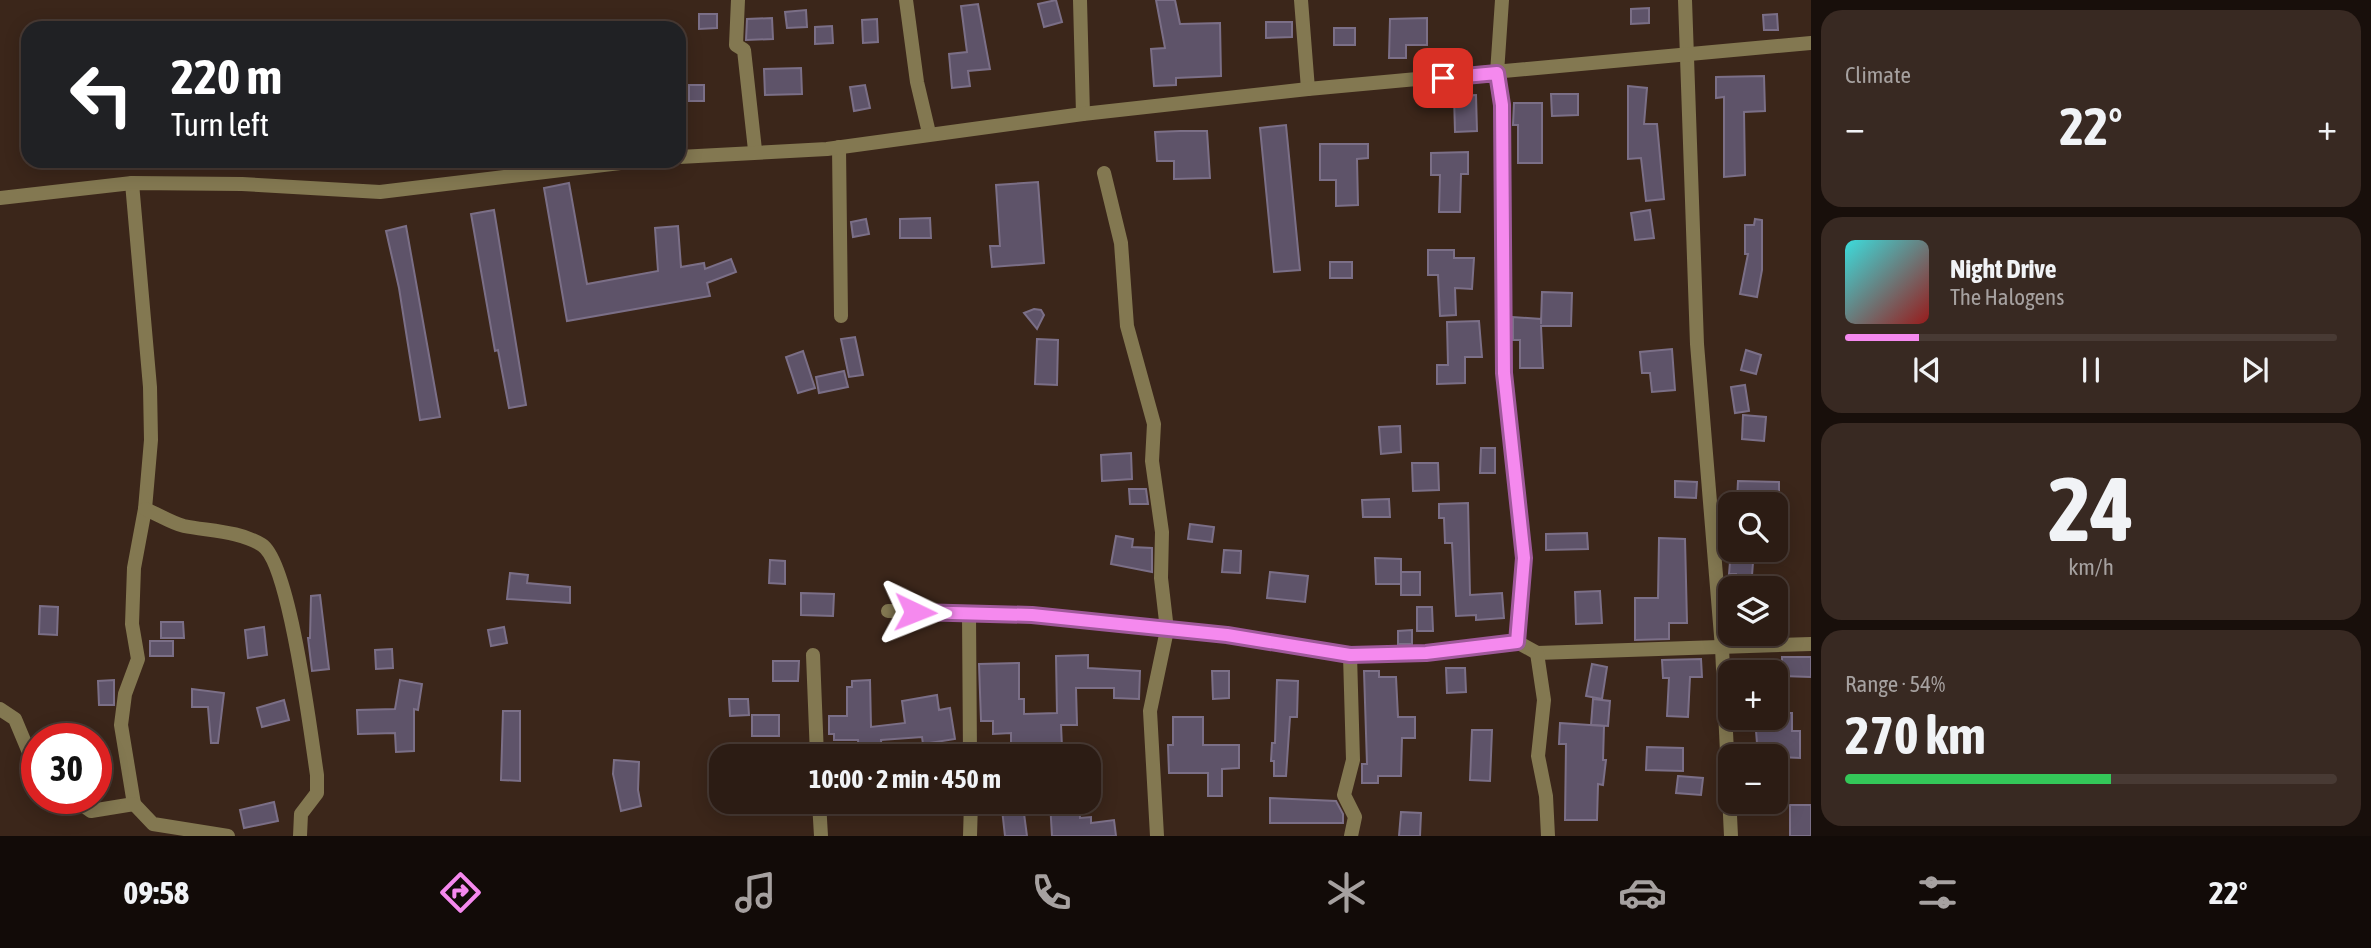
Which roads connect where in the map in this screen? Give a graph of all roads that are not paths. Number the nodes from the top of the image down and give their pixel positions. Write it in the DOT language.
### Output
graph roads {
  1 [pos="738,0"];
  2 [pos="906,0"];
  3 [pos="1080,0"];
  4 [pos="1301,0"];
  5 [pos="1502,0"];
  6 [pos="1685,0"];
  7 [pos="1811,43"];
  8 [pos="1689,55"];
  9 [pos="1497,73"];
  10 [pos="1308,89"];
  11 [pos="1083,114"];
  12 [pos="929,133"];
  13 [pos="839,147"];
  14 [pos="755,150"];
  15 [pos="686,156"];
  16 [pos="579,168"];
  17 [pos="1104,173"];
  18 [pos="132,183"];
  19 [pos="0,198"];
  20 [pos="841,316"];
  21 [pos="145,509"];
  22 [pos="888,611"];
  23 [pos="970,614"];
  24 [pos="1167,630"];
  25 [pos="1517,642"];
  26 [pos="1811,644"];
  27 [pos="1722,648"];
  28 [pos="1537,653"];
  29 [pos="813,655"];
  30 [pos="1350,655"];
  31 [pos="0,709"];
  32 [pos="21,734"];
  33 [pos="817,744"];
  34 [pos="970,744"];
  35 [pos="134,804"];
  36 [pos="112,808"];
  37 [pos="820,814"];
  38 [pos="971,814"];
  39 [pos="228,836"];
  40 [pos="300,836"];
  41 [pos="821,836"];
  42 [pos="970,836"];
  43 [pos="1157,836"];
  44 [pos="1351,836"];
  45 [pos="1548,836"];
  46 [pos="1731,836"];
  1 -- 14 [label="street"];
  2 -- 12 [label="street"];
  3 -- 11 [label="street"];
  4 -- 10 [label="street"];
  5 -- 9 [label="street"];
  6 -- 8 [label="street"];
  7 -- 8 [label="street"];
  8 -- 9 [label="street"];
  8 -- 27 [label="street"];
  9 -- 10 [label="street"];
  9 -- 25 [label="street"];
  10 -- 11 [label="street"];
  11 -- 12 [label="street"];
  12 -- 13 [label="street"];
  13 -- 14 [label="street"];
  13 -- 20 [label="street"];
  14 -- 15 [label="street"];
  16 -- 18 [label="street"];
  17 -- 24 [label="street"];
  18 -- 19 [label="street"];
  18 -- 21 [label="street"];
  21 -- 35 [label="street"];
  21 -- 40 [label="street"];
  22 -- 23 [label="street"];
  23 -- 24 [label="street"];
  23 -- 34 [label="street"];
  24 -- 30 [label="street"];
  24 -- 43 [label="street"];
  25 -- 28 [label="street"];
  25 -- 30 [label="street"];
  26 -- 27 [label="street"];
  27 -- 28 [label="street"];
  27 -- 46 [label="street"];
  28 -- 45 [label="street"];
  29 -- 33 [label="street"];
  30 -- 44 [label="street"];
  31 -- 32 [label="street"];
  35 -- 36 [label="street"];
  35 -- 39 [label="street"];
  37 -- 41 [label="street"];
  38 -- 42 [label="street"];
}
